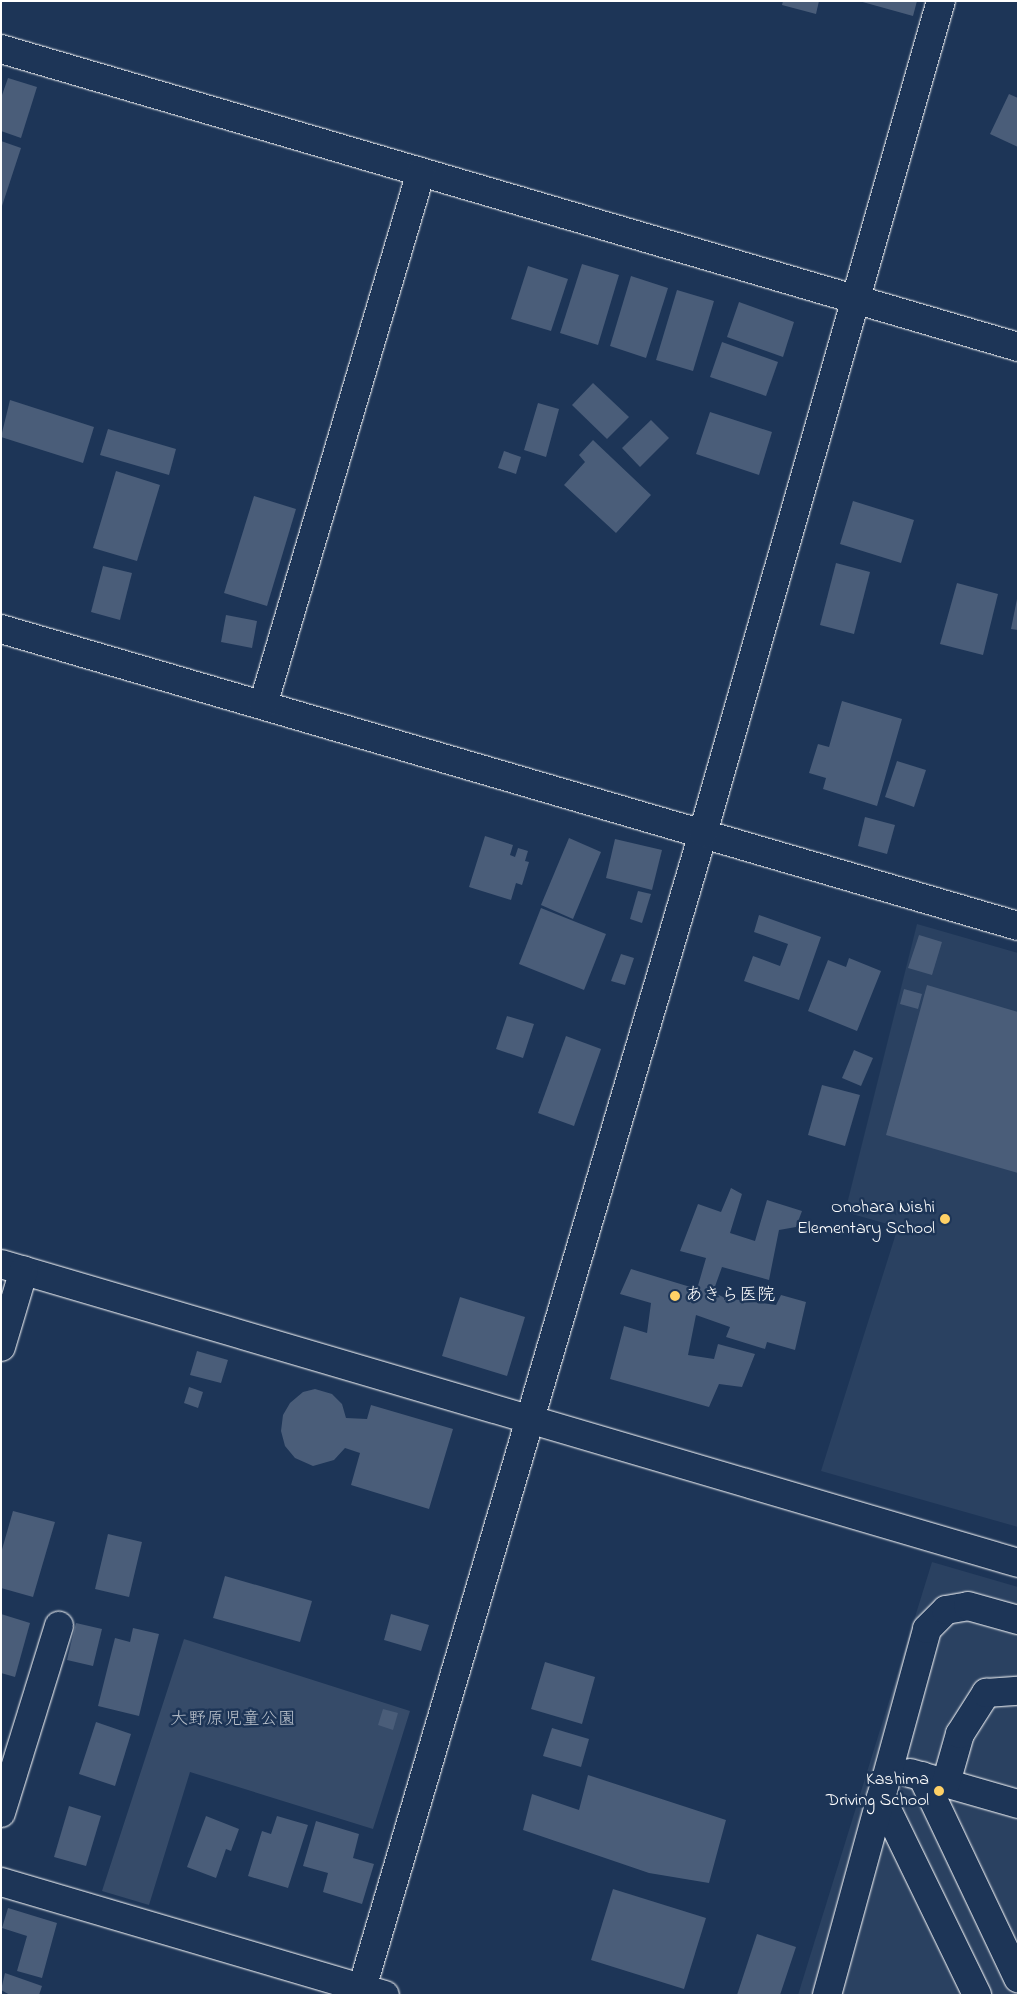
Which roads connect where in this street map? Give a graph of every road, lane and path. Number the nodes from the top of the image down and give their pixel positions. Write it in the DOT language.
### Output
graph roads {
  1 [pos="941,1"];
  2 [pos="1,49"];
  3 [pos="420,172"];
  4 [pos="856,300"];
  5 [pos="1018,346"];
  6 [pos="1,629"];
  7 [pos="263,705"];
  8 [pos="703,833"];
  9 [pos="1018,926"];
  10 [pos="12,1267"];
  11 [pos="1,1347"];
  12 [pos="532,1419"];
  13 [pos="1018,1563"];
  14 [pos="1018,1620"];
  15 [pos="59,1626"];
  16 [pos="1018,1691"];
  17 [pos="890,1766"];
  18 [pos="934,1780"];
  19 [pos="881,1797"];
  20 [pos="1018,1804"];
  21 [pos="1,1812"];
  22 [pos="1,1882"];
  23 [pos="1018,1978"];
  24 [pos="369,1993"];
  25 [pos="827,1995"];
  26 [pos="977,1995"];
  1 -- 4 [label="street"];
  2 -- 3 [label="street"];
  3 -- 4 [label="street"];
  3 -- 7 [label="street"];
  4 -- 5 [label="street"];
  4 -- 8 [label="street"];
  6 -- 7 [label="street"];
  7 -- 8 [label="street"];
  8 -- 9 [label="street"];
  8 -- 12 [label="street"];
  10 -- 11 [label="street"];
  10 -- 12 [label="street"];
  12 -- 13 [label="street"];
  12 -- 24 [label="street"];
  14 -- 17 [label="street"];
  15 -- 21 [label="street"];
  16 -- 18 [label="street"];
  17 -- 18 [label="street"];
  17 -- 19 [label="street"];
  18 -- 20 [label="street"];
  18 -- 23 [label="street"];
  19 -- 25 [label="street"];
  19 -- 26 [label="street"];
  22 -- 24 [label="street"];
}
